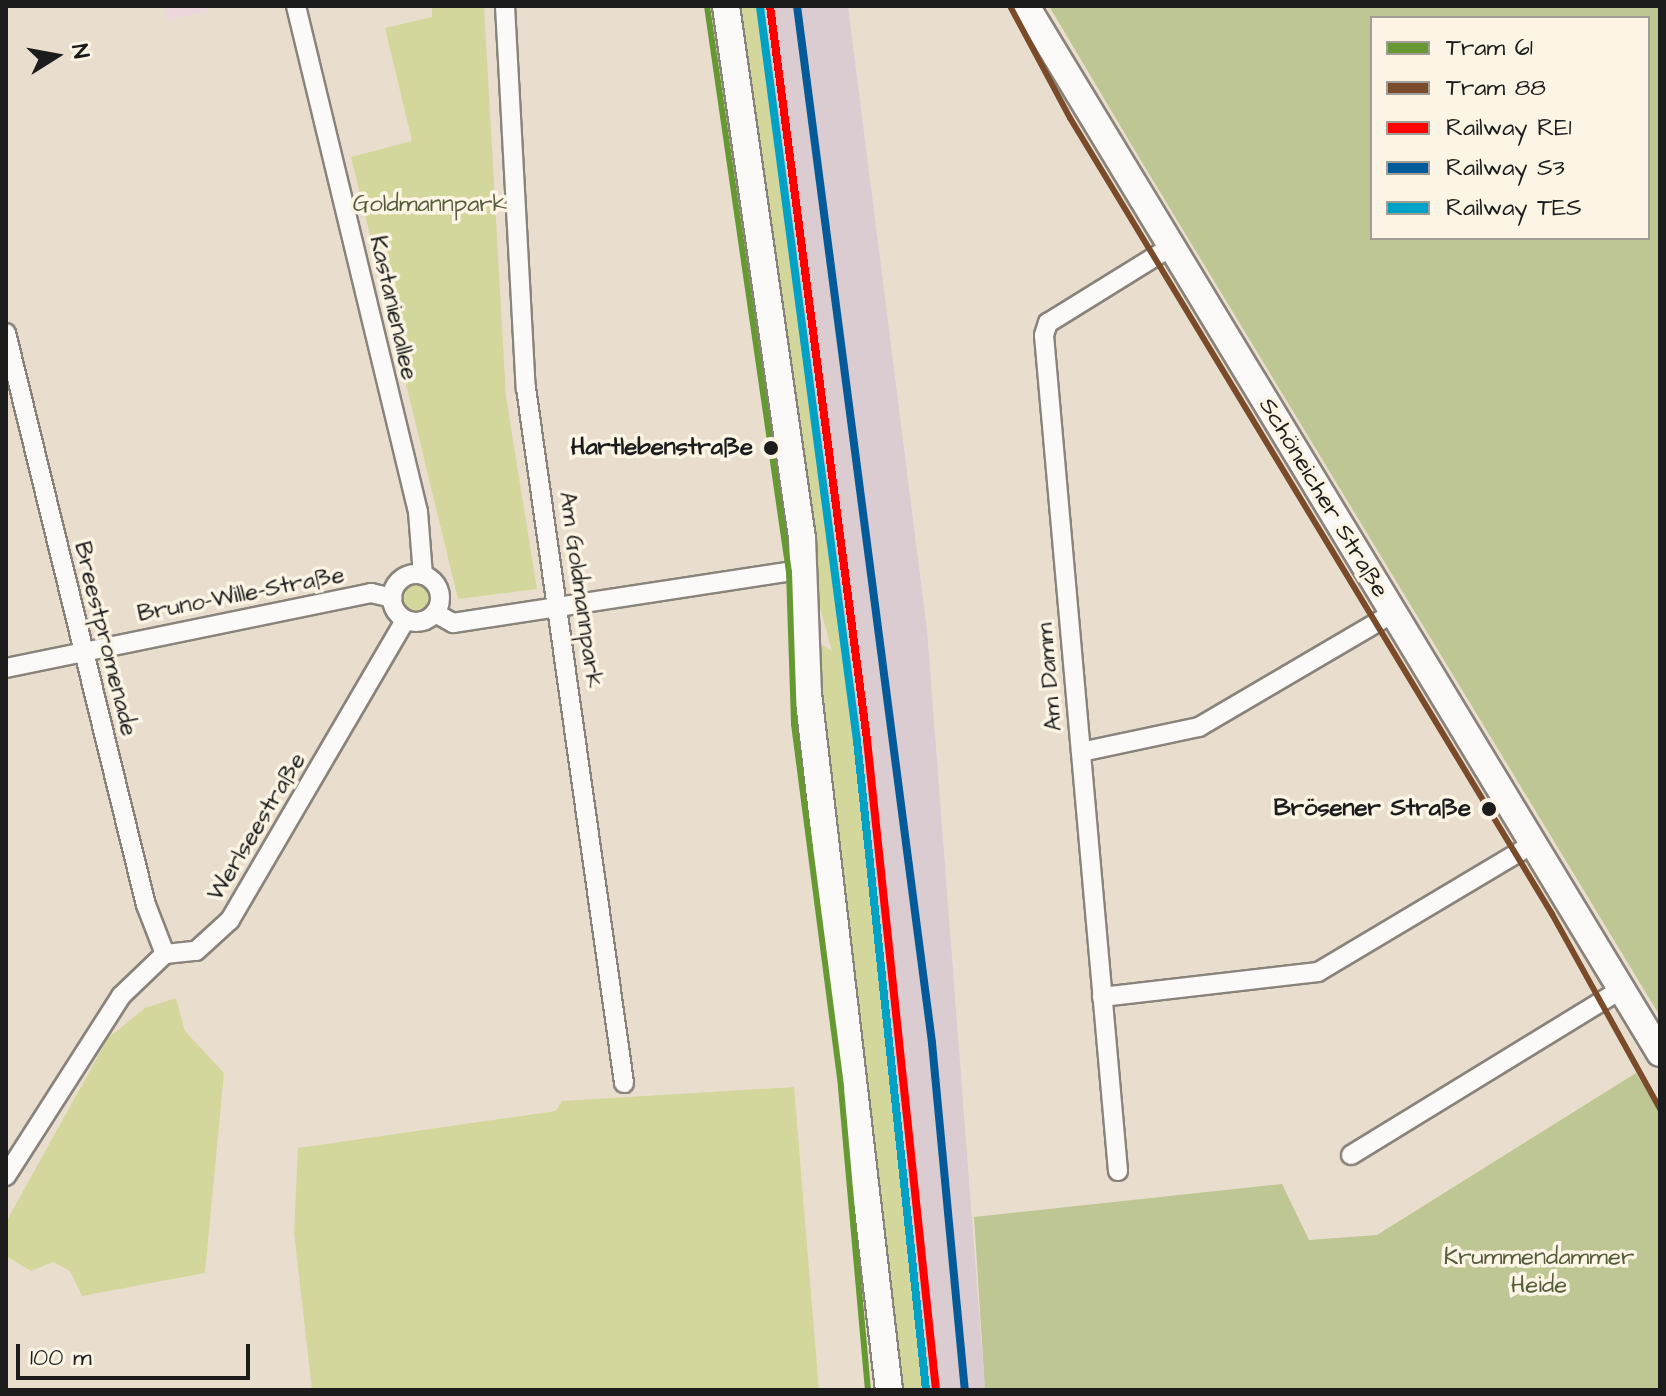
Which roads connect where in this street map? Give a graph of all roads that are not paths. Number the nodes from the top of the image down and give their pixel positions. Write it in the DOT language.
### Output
graph roads {
  1 [pos="296,6"];
  2 [pos="505,6"];
  3 [pos="726,6"];
  4 [pos="1026,6"];
  5 [pos="1172,246"];
  6 [pos="6,333"];
  7 [pos="805,569"];
  8 [pos="423,575"];
  9 [pos="392,598"];
  10 [pos="559,607"];
  11 [pos="435,613"];
  12 [pos="1393,613"];
  13 [pos="405,620"];
  14 [pos="84,651"];
  15 [pos="6,668"];
  16 [pos="1081,752"];
  17 [pos="1533,844"];
  18 [pos="165,954"];
  19 [pos="1622,989"];
  20 [pos="1102,997"];
  21 [pos="1660,1053"];
  22 [pos="624,1083"];
  23 [pos="1351,1155"];
  24 [pos="8,1169"];
  25 [pos="1118,1171"];
  26 [pos="889,1390"];
  1 -- 8 [label="street, Kastanienallee"];
  2 -- 10 [label="street, Am Goldmannpark"];
  3 -- 7 [label="main road"];
  4 -- 5 [label="main road, Schöneicher Straße"];
  5 -- 12 [label="main road, Schöneicher Straße"];
  5 -- 16 [label="street, Am Damm"];
  6 -- 14 [label="street, Breestpromenade"];
  7 -- 10 [label="street"];
  7 -- 26 [label="main road"];
  8 -- 9 [label="street"];
  8 -- 11 [label="street"];
  9 -- 13 [label="street"];
  9 -- 14 [label="street, Bruno-Wille-Straße"];
  10 -- 11 [label="street"];
  10 -- 22 [label="street, Am Goldmannpark"];
  11 -- 13 [label="street"];
  12 -- 16 [label="street"];
  12 -- 17 [label="main road, Schöneicher Straße"];
  13 -- 18 [label="street, Werlseestraße"];
  14 -- 15 [label="street, Bruno-Wille-Straße"];
  14 -- 18 [label="street, Breestpromenade"];
  16 -- 20 [label="street, Am Damm"];
  17 -- 19 [label="main road, Schöneicher Straße"];
  17 -- 20 [label="street"];
  18 -- 24 [label="street"];
  19 -- 21 [label="main road, Schöneicher Straße"];
  19 -- 23 [label="street"];
  20 -- 25 [label="street, Am Damm"];
}
